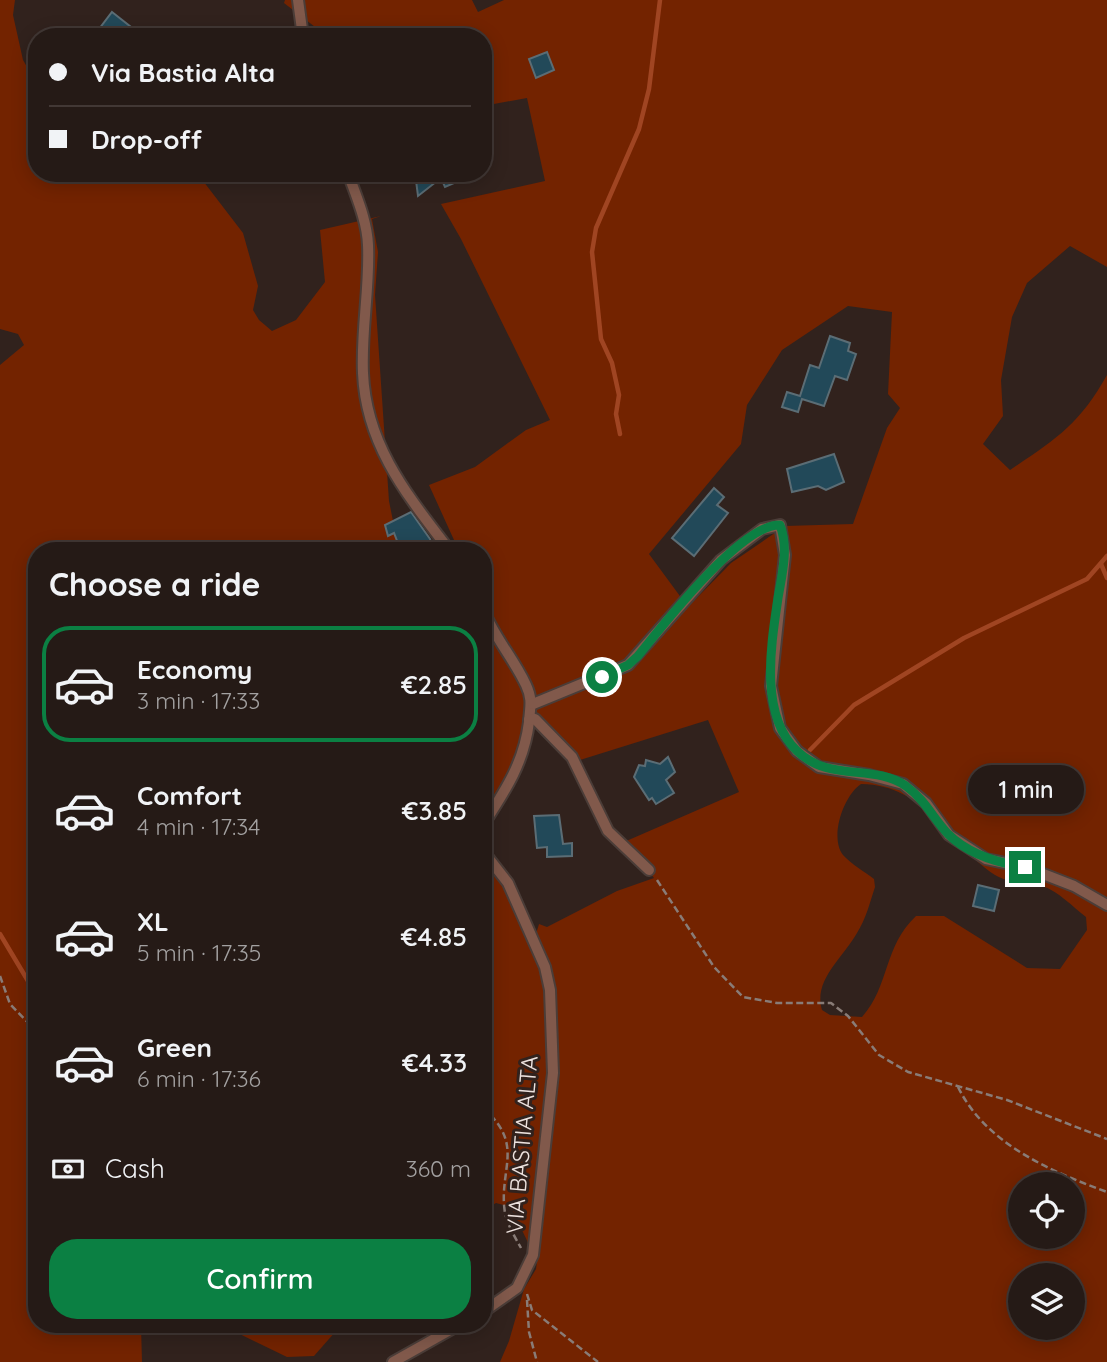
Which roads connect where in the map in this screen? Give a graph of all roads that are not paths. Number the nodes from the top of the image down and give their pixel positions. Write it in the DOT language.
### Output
graph roads {
  1 [pos="298,0"];
  2 [pos="302,28"];
  3 [pos="351,182"];
  4 [pos="443,542"];
  5 [pos="492,630"];
  6 [pos="533,704"];
  7 [pos="528,720"];
  8 [pos="492,812"];
  9 [pos="492,863"];
  10 [pos="649,870"];
  11 [pos="1107,905"];
  12 [pos="492,1306"];
  13 [pos="445,1333"];
  14 [pos="393,1362"];
  1 -- 2 [label="street"];
  3 -- 4 [label="street"];
  5 -- 6 [label="street"];
  6 -- 7 [label="street"];
  6 -- 11 [label="street"];
  7 -- 8 [label="street"];
  7 -- 10 [label="street"];
  9 -- 12 [label="street, VIA BASTIA ALTA"];
  13 -- 14 [label="street"];
}
